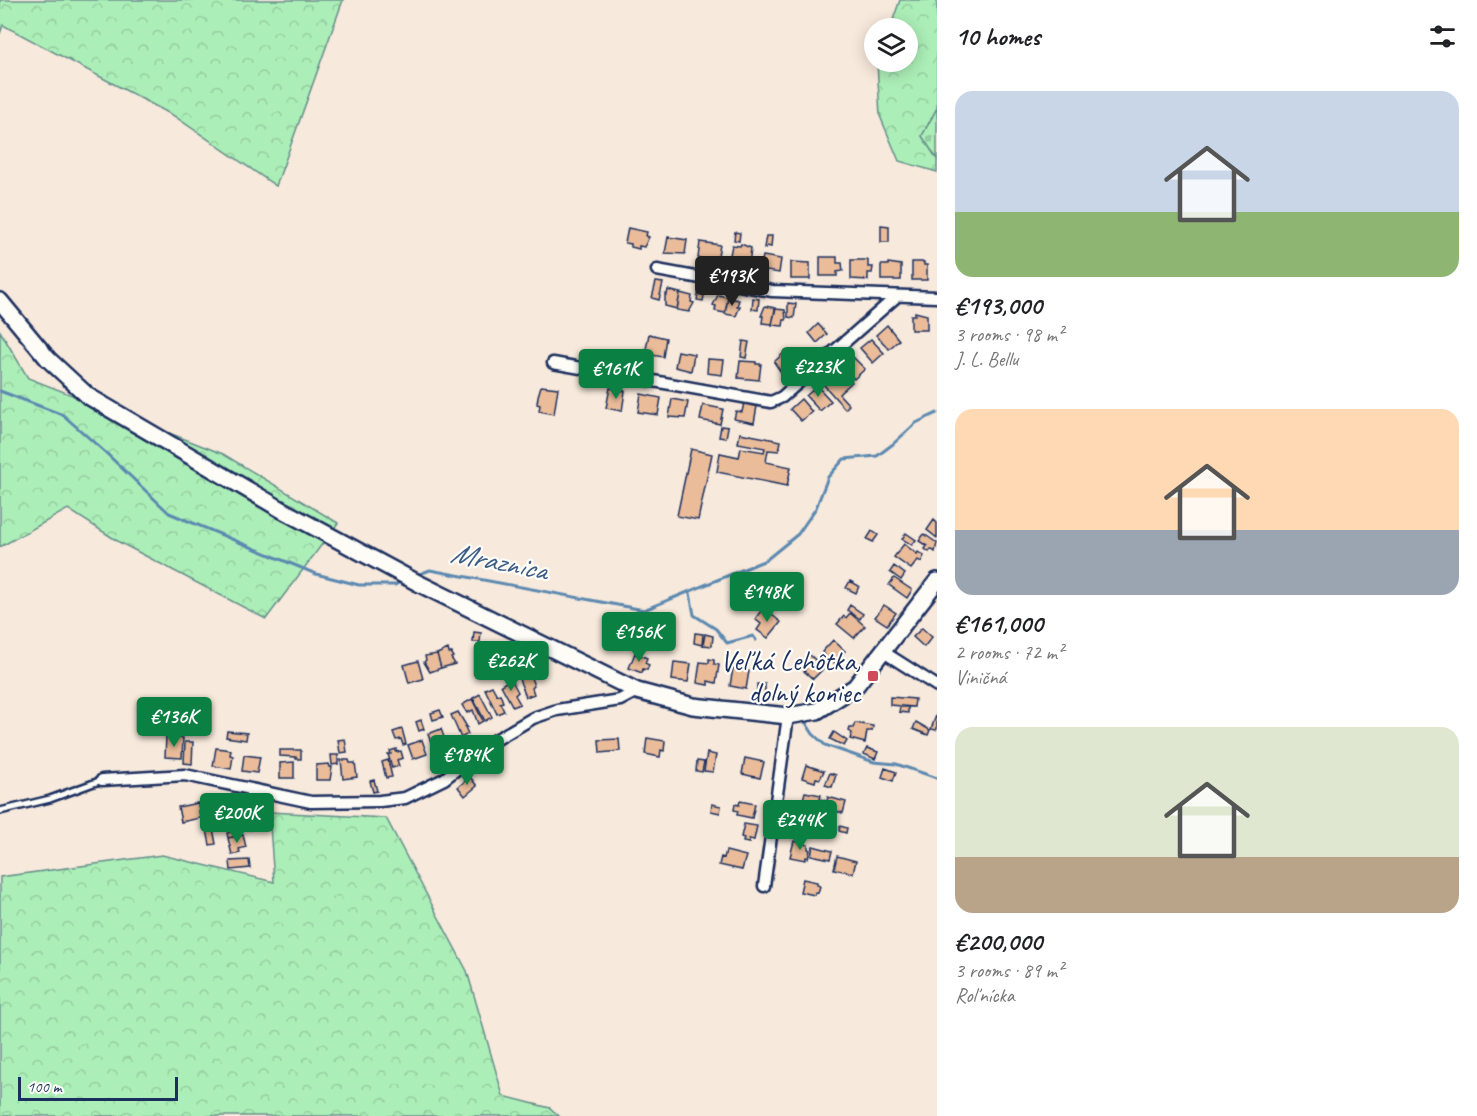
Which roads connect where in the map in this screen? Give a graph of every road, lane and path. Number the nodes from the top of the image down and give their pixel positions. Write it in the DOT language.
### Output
graph roads {
  1 [pos="657,270"];
  2 [pos="896,297"];
  3 [pos="937,297"];
  4 [pos="0,301"];
  5 [pos="553,363"];
  6 [pos="937,581"];
  7 [pos="882,651"];
  8 [pos="937,686"];
  9 [pos="637,691"];
  10 [pos="788,716"];
  11 [pos="102,780"];
  12 [pos="251,790"];
  13 [pos="0,812"];
  14 [pos="250,823"];
  15 [pos="764,886"];
  1 -- 2 [label="street"];
  2 -- 3 [label="street"];
  2 -- 5 [label="street"];
  4 -- 9 [label="street"];
  6 -- 7 [label="street"];
  7 -- 8 [label="street"];
  7 -- 10 [label="street"];
  9 -- 10 [label="street"];
  9 -- 12 [label="street"];
  10 -- 15 [label="street"];
  11 -- 12 [label="street"];
  11 -- 13 [label="lane"];
  12 -- 14 [label="street"];
}
